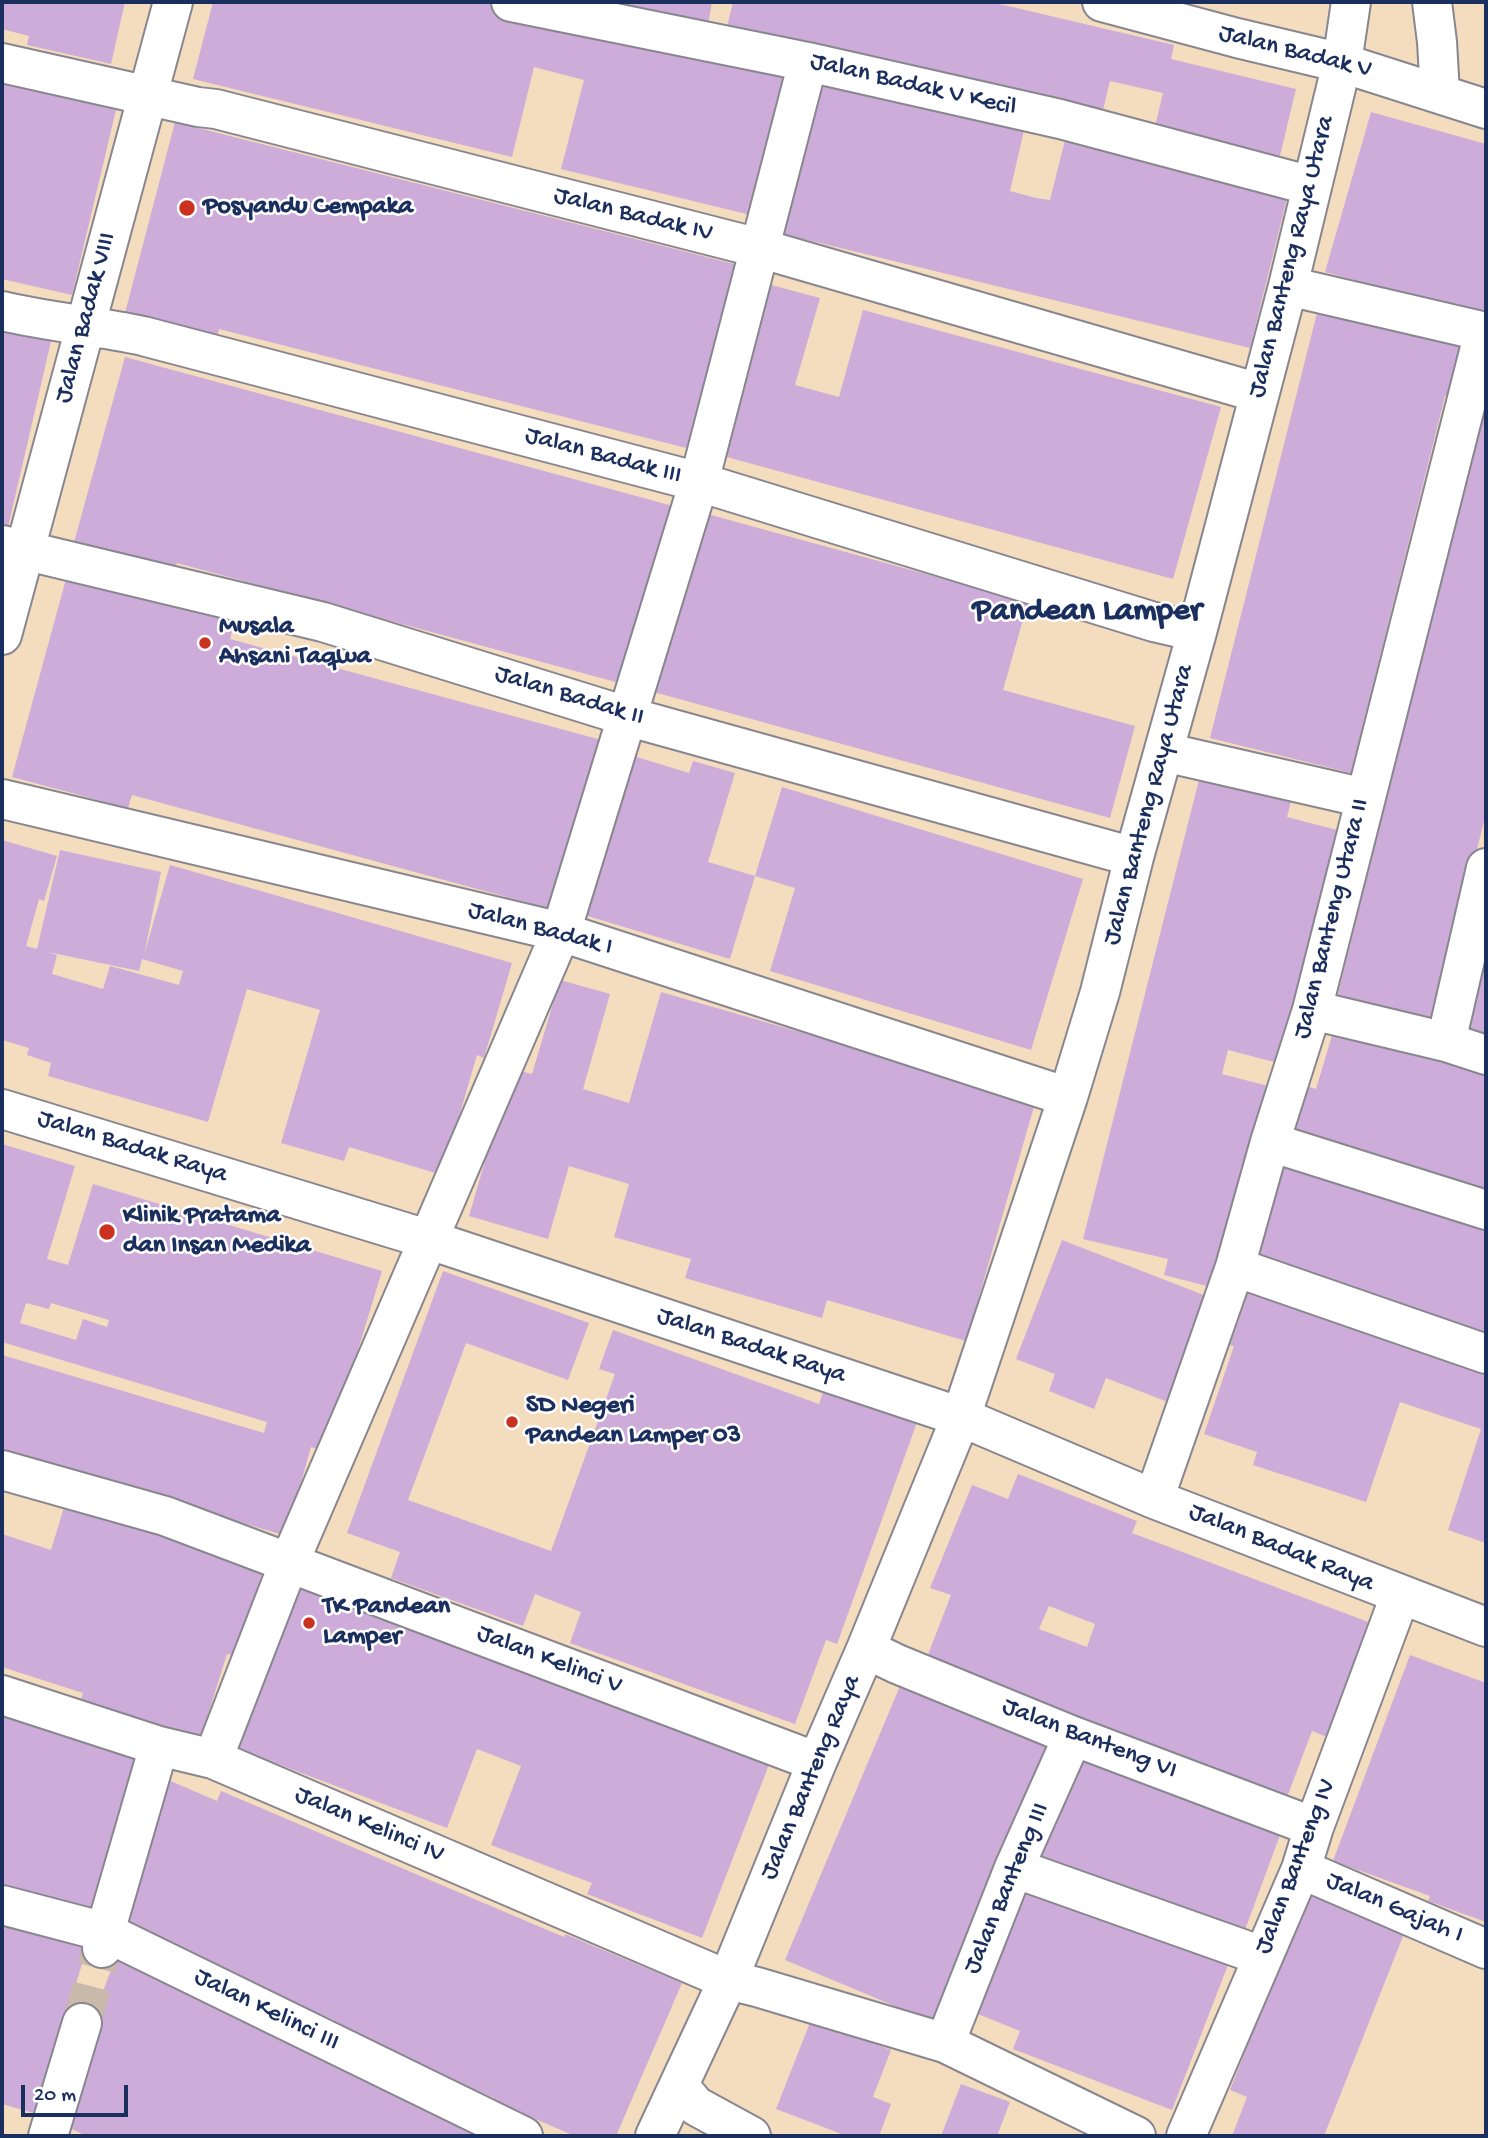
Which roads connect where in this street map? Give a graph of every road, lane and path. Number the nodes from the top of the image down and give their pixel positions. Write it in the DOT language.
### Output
graph roads {
  1 [pos="173,2"];
  2 [pos="511,2"];
  3 [pos="1102,2"];
  4 [pos="1351,2"];
  5 [pos="1432,2"];
  6 [pos="808,62"];
  7 [pos="2,63"];
  8 [pos="1342,63"];
  9 [pos="1440,93"];
  10 [pos="148,94"];
  11 [pos="1486,108"];
  12 [pos="1312,186"];
  13 [pos="759,248"];
  14 [pos="1288,286"];
  15 [pos="2,311"];
  16 [pos="86,324"];
  17 [pos="1485,332"];
  18 [pos="1259,393"];
  19 [pos="699,482"];
  20 [pos="13,548"];
  21 [pos="1197,632"];
  22 [pos="2,635"];
  23 [pos="626,716"];
  24 [pos="1164,752"];
  25 [pos="1365,798"];
  26 [pos="2,799"];
  27 [pos="1133,858"];
  28 [pos="1486,868"];
  29 [pos="561,932"];
  30 [pos="1312,1010"];
  31 [pos="1446,1042"];
  32 [pos="1486,1055"];
  33 [pos="1068,1097"];
  34 [pos="2,1109"];
  35 [pos="1270,1142"];
  36 [pos="1486,1210"];
  37 [pos="427,1239"];
  38 [pos="1235,1267"];
  39 [pos="1486,1354"];
  40 [pos="961,1417"];
  41 [pos="2,1470"];
  42 [pos="1154,1499"];
  43 [pos="289,1563"];
  44 [pos="1399,1596"];
  45 [pos="1486,1628"];
  46 [pos="866,1649"];
  47 [pos="2,1695"];
  48 [pos="1073,1735"];
  49 [pos="159,1746"];
  50 [pos="213,1759"];
  51 [pos="817,1762"];
  52 [pos="1314,1827"];
  53 [pos="1014,1868"];
  54 [pos="1301,1869"];
  55 [pos="2,1905"];
  56 [pos="103,1940"];
  57 [pos="1486,1949"];
  58 [pos="1262,1956"];
  59 [pos="728,1980"];
  60 [pos="82,2023"];
  61 [pos="945,2043"];
  62 [pos="679,2086"];
  63 [pos="48,2136"];
  64 [pos="523,2136"];
  65 [pos="655,2136"];
  66 [pos="751,2136"];
  67 [pos="1136,2136"];
  68 [pos="1186,2136"];
  1 -- 10 [label="street, Jalan Badak VIII"];
  2 -- 6 [label="street, Jalan Badak V Kecil"];
  3 -- 8 [label="street, Jalan Badak V"];
  4 -- 8 [label="street, Jalan Banteng Raya Utara"];
  5 -- 9 [label="street"];
  6 -- 12 [label="street, Jalan Badak V Kecil"];
  6 -- 13 [label="street"];
  7 -- 10 [label="street, Jalan Badak IV"];
  8 -- 9 [label="street, Jalan Badak V"];
  8 -- 12 [label="street, Jalan Banteng Raya Utara"];
  9 -- 11 [label="street, Jalan Badak V"];
  10 -- 13 [label="street, Jalan Badak IV"];
  10 -- 16 [label="street, Jalan Badak VIII"];
  12 -- 14 [label="street, Jalan Banteng Raya Utara"];
  13 -- 18 [label="street, Jalan Badak IV"];
  13 -- 19 [label="street"];
  14 -- 17 [label="street"];
  14 -- 18 [label="street, Jalan Banteng Raya Utara"];
  15 -- 16 [label="street, Jalan Badak III"];
  16 -- 19 [label="street, Jalan Badak III"];
  16 -- 20 [label="street, Jalan Badak VIII"];
  17 -- 25 [label="street, Jalan Banteng Utara II"];
  18 -- 21 [label="street, Jalan Banteng Raya Utara"];
  19 -- 21 [label="street, Jalan Badak III"];
  19 -- 23 [label="street"];
  20 -- 22 [label="street, Jalan Badak VIII"];
  20 -- 23 [label="street, Jalan Badak II"];
  21 -- 24 [label="street, Jalan Banteng Raya Utara"];
  23 -- 27 [label="street, Jalan Badak II"];
  23 -- 29 [label="street"];
  24 -- 25 [label="street"];
  24 -- 27 [label="street, Jalan Banteng Raya Utara"];
  25 -- 30 [label="street, Jalan Banteng Utara II"];
  26 -- 29 [label="street, Jalan Badak I"];
  27 -- 33 [label="street, Jalan Banteng Raya Utara"];
  28 -- 31 [label="street"];
  29 -- 33 [label="street, Jalan Badak I"];
  29 -- 37 [label="street"];
  30 -- 31 [label="street"];
  30 -- 35 [label="street, Jalan Banteng Utara II"];
  31 -- 32 [label="street"];
  33 -- 40 [label="street, Jalan Banteng Raya Utara"];
  34 -- 37 [label="street, Jalan Badak Raya"];
  35 -- 36 [label="street"];
  35 -- 38 [label="street, Jalan Banteng Utara II"];
  37 -- 40 [label="street, Jalan Badak Raya"];
  37 -- 43 [label="street"];
  38 -- 39 [label="street"];
  38 -- 42 [label="street, Jalan Banteng Utara II"];
  40 -- 42 [label="street, Jalan Badak Raya"];
  40 -- 46 [label="street, Jalan Banteng Raya"];
  41 -- 43 [label="street, Jalan Kelinci V"];
  42 -- 44 [label="street, Jalan Badak Raya"];
  43 -- 50 [label="street"];
  43 -- 51 [label="street, Jalan Kelinci V"];
  44 -- 45 [label="street, Jalan Badak Raya"];
  44 -- 52 [label="street, Jalan Banteng IV"];
  46 -- 48 [label="street, Jalan Banteng VI"];
  46 -- 51 [label="street, Jalan Banteng Raya"];
  47 -- 49 [label="street, Jalan Kelinci IV"];
  48 -- 52 [label="street, Jalan Banteng VI"];
  48 -- 53 [label="street, Jalan Banteng III"];
  49 -- 50 [label="street, Jalan Kelinci IV"];
  49 -- 56 [label="street"];
  50 -- 59 [label="street, Jalan Kelinci IV"];
  51 -- 59 [label="street, Jalan Banteng Raya"];
  52 -- 54 [label="street, Jalan Banteng IV"];
  53 -- 58 [label="street"];
  53 -- 61 [label="street, Jalan Banteng III"];
  54 -- 57 [label="street, Jalan Gajah I"];
  54 -- 58 [label="street, Jalan Banteng IV"];
  55 -- 56 [label="street, Jalan Kelinci III"];
  56 -- 64 [label="street, Jalan Kelinci III"];
  58 -- 68 [label="street, Jalan Banteng IV"];
  59 -- 61 [label="street"];
  59 -- 62 [label="street, Jalan Banteng Raya"];
  60 -- 63 [label="street"];
  61 -- 67 [label="street"];
  62 -- 65 [label="street, Jalan Banteng Raya"];
  62 -- 66 [label="street"];
}
